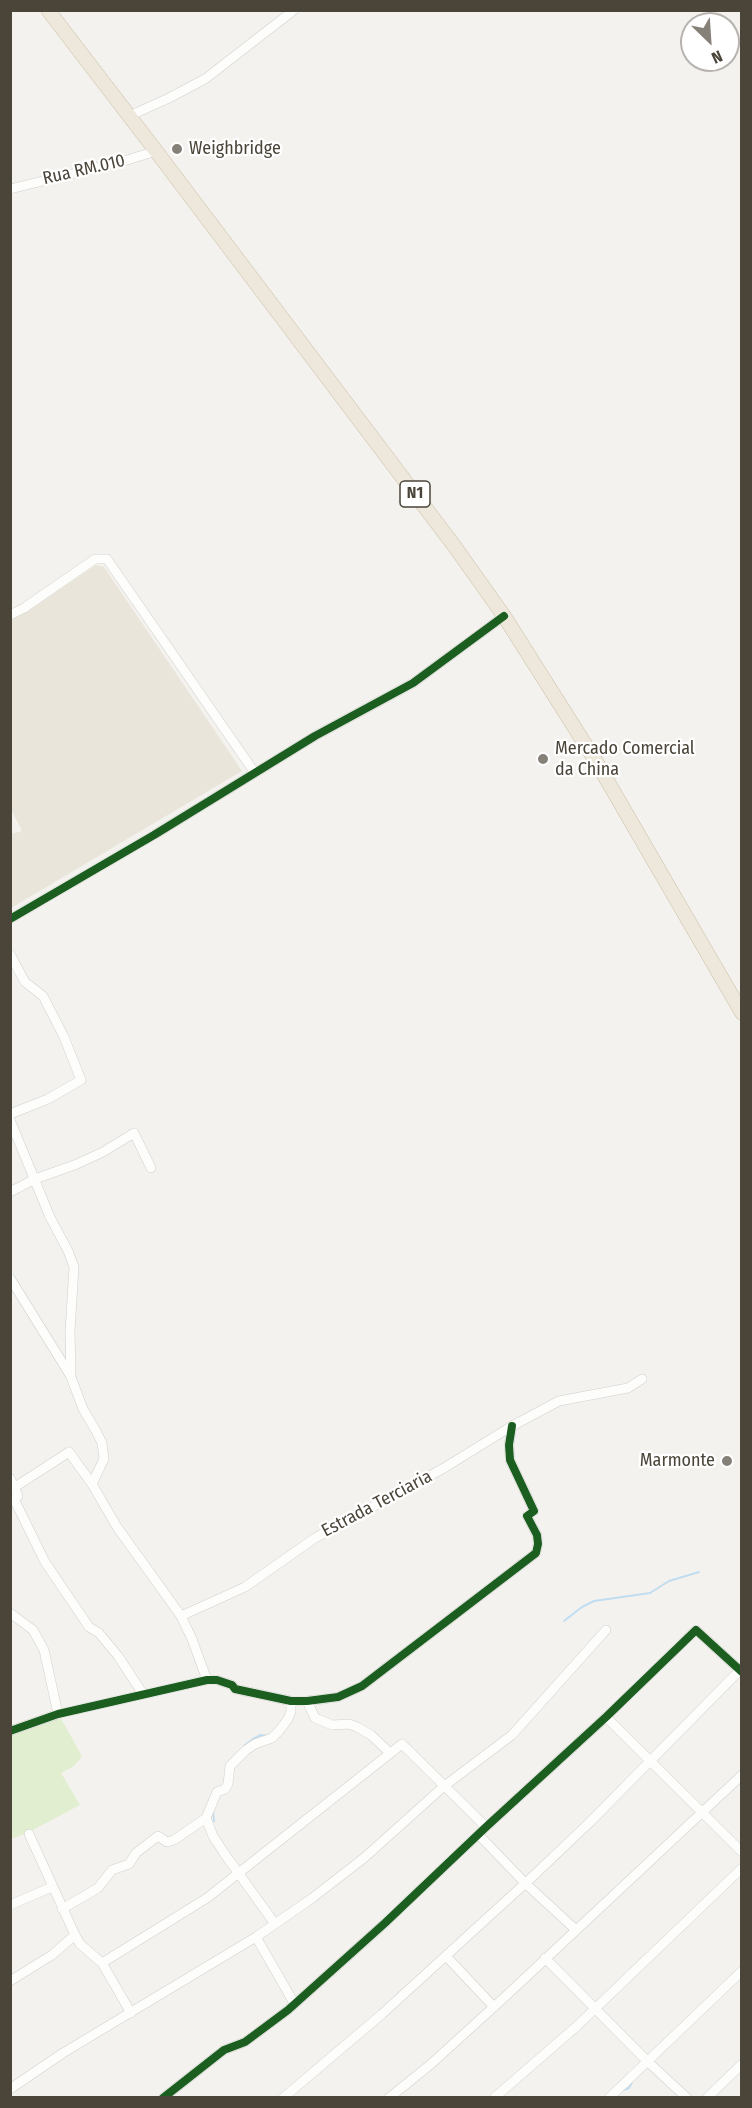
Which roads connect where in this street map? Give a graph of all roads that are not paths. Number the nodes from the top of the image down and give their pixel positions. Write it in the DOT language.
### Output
graph roads {
  1 [pos="48,10"];
  2 [pos="294,10"];
  3 [pos="129,116"];
  4 [pos="156,151"];
  5 [pos="10,189"];
  6 [pos="10,615"];
  7 [pos="504,616"];
  8 [pos="255,773"];
  9 [pos="10,919"];
  10 [pos="10,954"];
  11 [pos="740,1013"];
  12 [pos="10,1114"];
  13 [pos="11,1125"];
  14 [pos="151,1168"];
  15 [pos="35,1179"];
  16 [pos="10,1192"];
  17 [pos="10,1278"];
  18 [pos="71,1377"];
  19 [pos="642,1379"];
  20 [pos="512,1426"];
  21 [pos="13,1482"];
  22 [pos="93,1484"];
  23 [pos="10,1613"];
  24 [pos="181,1616"];
  25 [pos="606,1630"];
  26 [pos="740,1668"];
  27 [pos="207,1680"];
  28 [pos="143,1694"];
  29 [pos="291,1701"];
  30 [pos="307,1701"];
  31 [pos="58,1714"];
  32 [pos="606,1717"];
  33 [pos="10,1731"];
  34 [pos="390,1753"];
  35 [pos="651,1761"];
  36 [pos="741,1775"];
  37 [pos="443,1787"];
  38 [pos="702,1813"];
  39 [pos="206,1818"];
  40 [pos="482,1830"];
  41 [pos="29,1834"];
  42 [pos="741,1852"];
  43 [pos="741,1868"];
  44 [pos="239,1874"];
  45 [pos="525,1883"];
  46 [pos="52,1887"];
  47 [pos="10,1905"];
  48 [pos="62,1909"];
  49 [pos="275,1924"];
  50 [pos="576,1930"];
  51 [pos="75,1935"];
  52 [pos="256,1936"];
  53 [pos="446,1956"];
  54 [pos="545,1958"];
  55 [pos="102,1963"];
  56 [pos="741,1971"];
  57 [pos="10,1982"];
  58 [pos="294,2003"];
  59 [pos="494,2007"];
  60 [pos="595,2009"];
  61 [pos="132,2013"];
  62 [pos="647,2061"];
  63 [pos="741,2064"];
  64 [pos="10,2089"];
  65 [pos="163,2097"];
  66 [pos="283,2097"];
  67 [pos="389,2097"];
  68 [pos="494,2097"];
  69 [pos="609,2097"];
  70 [pos="687,2097"];
  71 [pos="707,2097"];
  1 -- 3 [label="highway, N1"];
  2 -- 3 [label="street"];
  3 -- 4 [label="highway, N1"];
  4 -- 5 [label="street, Rua RM.010"];
  4 -- 7 [label="highway, N1"];
  6 -- 8 [label="street"];
  7 -- 8 [label="street"];
  7 -- 11 [label="highway, N1"];
  8 -- 9 [label="street"];
  10 -- 12 [label="street"];
  13 -- 15 [label="street"];
  14 -- 15 [label="street"];
  15 -- 16 [label="street"];
  15 -- 18 [label="street"];
  17 -- 18 [label="street"];
  18 -- 22 [label="street"];
  19 -- 20 [label="street, Estrada Terciaria"];
  20 -- 24 [label="street, Estrada Terciaria"];
  20 -- 30 [label="street"];
  21 -- 22 [label="street"];
  21 -- 28 [label="street"];
  22 -- 24 [label="street"];
  23 -- 31 [label="street"];
  24 -- 27 [label="street"];
  25 -- 37 [label="street"];
  26 -- 32 [label="street"];
  26 -- 35 [label="street"];
  27 -- 28 [label="street"];
  27 -- 29 [label="street"];
  28 -- 31 [label="street"];
  29 -- 30 [label="street"];
  29 -- 39 [label="street"];
  30 -- 34 [label="street"];
  31 -- 33 [label="street"];
  32 -- 35 [label="street"];
  32 -- 40 [label="street"];
  34 -- 37 [label="street"];
  34 -- 44 [label="street"];
  35 -- 38 [label="street"];
  35 -- 45 [label="street"];
  36 -- 38 [label="street"];
  37 -- 40 [label="street"];
  37 -- 49 [label="street"];
  38 -- 42 [label="street"];
  38 -- 50 [label="street"];
  39 -- 44 [label="street"];
  39 -- 48 [label="street"];
  40 -- 45 [label="street"];
  40 -- 58 [label="street"];
  41 -- 46 [label="street"];
  43 -- 60 [label="street"];
  44 -- 49 [label="street"];
  44 -- 55 [label="street"];
  45 -- 50 [label="street"];
  45 -- 53 [label="street"];
  46 -- 47 [label="street"];
  46 -- 48 [label="street"];
  48 -- 51 [label="street"];
  49 -- 52 [label="street"];
  50 -- 54 [label="street"];
  51 -- 55 [label="street"];
  51 -- 57 [label="street"];
  52 -- 58 [label="street"];
  52 -- 61 [label="street"];
  53 -- 59 [label="street"];
  53 -- 66 [label="street"];
  54 -- 59 [label="street"];
  54 -- 60 [label="street"];
  55 -- 61 [label="street"];
  56 -- 62 [label="street"];
  58 -- 65 [label="street"];
  59 -- 67 [label="street"];
  60 -- 62 [label="street"];
  60 -- 68 [label="street"];
  61 -- 64 [label="street"];
  62 -- 69 [label="street"];
  62 -- 70 [label="street"];
  63 -- 71 [label="street"];
}
